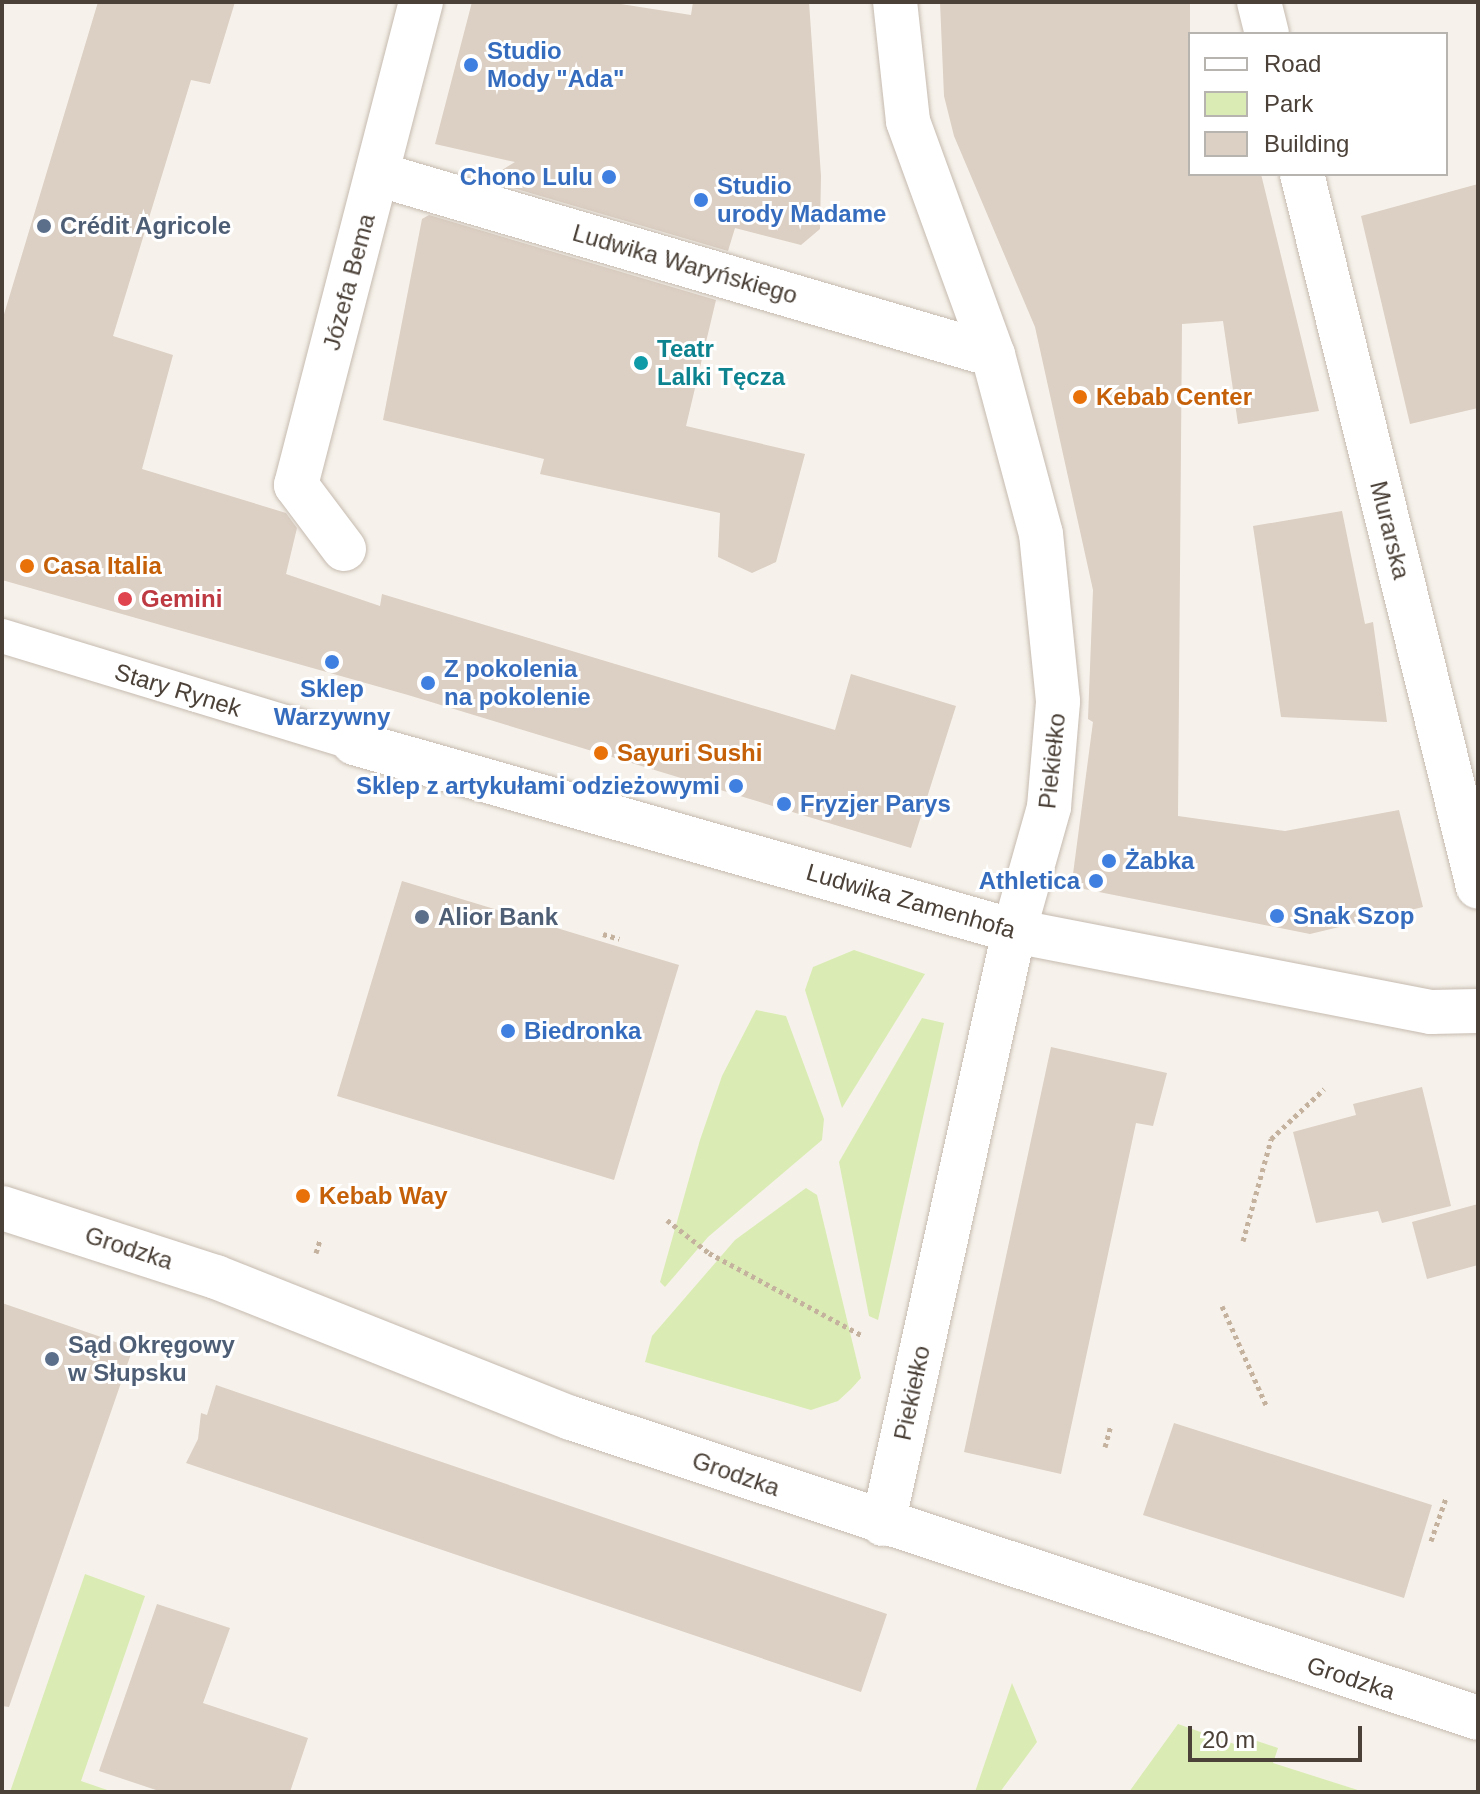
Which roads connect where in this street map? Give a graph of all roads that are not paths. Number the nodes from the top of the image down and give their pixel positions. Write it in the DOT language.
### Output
graph roads {
  1 [pos="421,2"];
  2 [pos="895,2"];
  3 [pos="1259,2"];
  4 [pos="1266,32"];
  5 [pos="377,174"];
  6 [pos="1302,176"];
  7 [pos="993,355"];
  8 [pos="344,549"];
  9 [pos="2,636"];
  10 [pos="354,743"];
  11 [pos="1478,887"];
  12 [pos="1014,931"];
  13 [pos="1478,1011"];
  14 [pos="2,1208"];
  15 [pos="883,1524"];
  16 [pos="1478,1718"];
  1 -- 5 [label="street, Józefa Bema"];
  2 -- 7 [label="street, Piekiełko"];
  3 -- 4 [label="street"];
  5 -- 7 [label="street, Ludwika Waryńskiego"];
  5 -- 8 [label="street, Józefa Bema"];
  6 -- 11 [label="street, Murarska"];
  7 -- 12 [label="street, Piekiełko"];
  9 -- 10 [label="street, Stary Rynek"];
  10 -- 12 [label="street, Ludwika Zamenhofa"];
  12 -- 13 [label="street, Ludwika Zamenhofa"];
  12 -- 15 [label="street, Piekiełko"];
  14 -- 15 [label="street, Grodzka"];
  15 -- 16 [label="street, Grodzka"];
}
